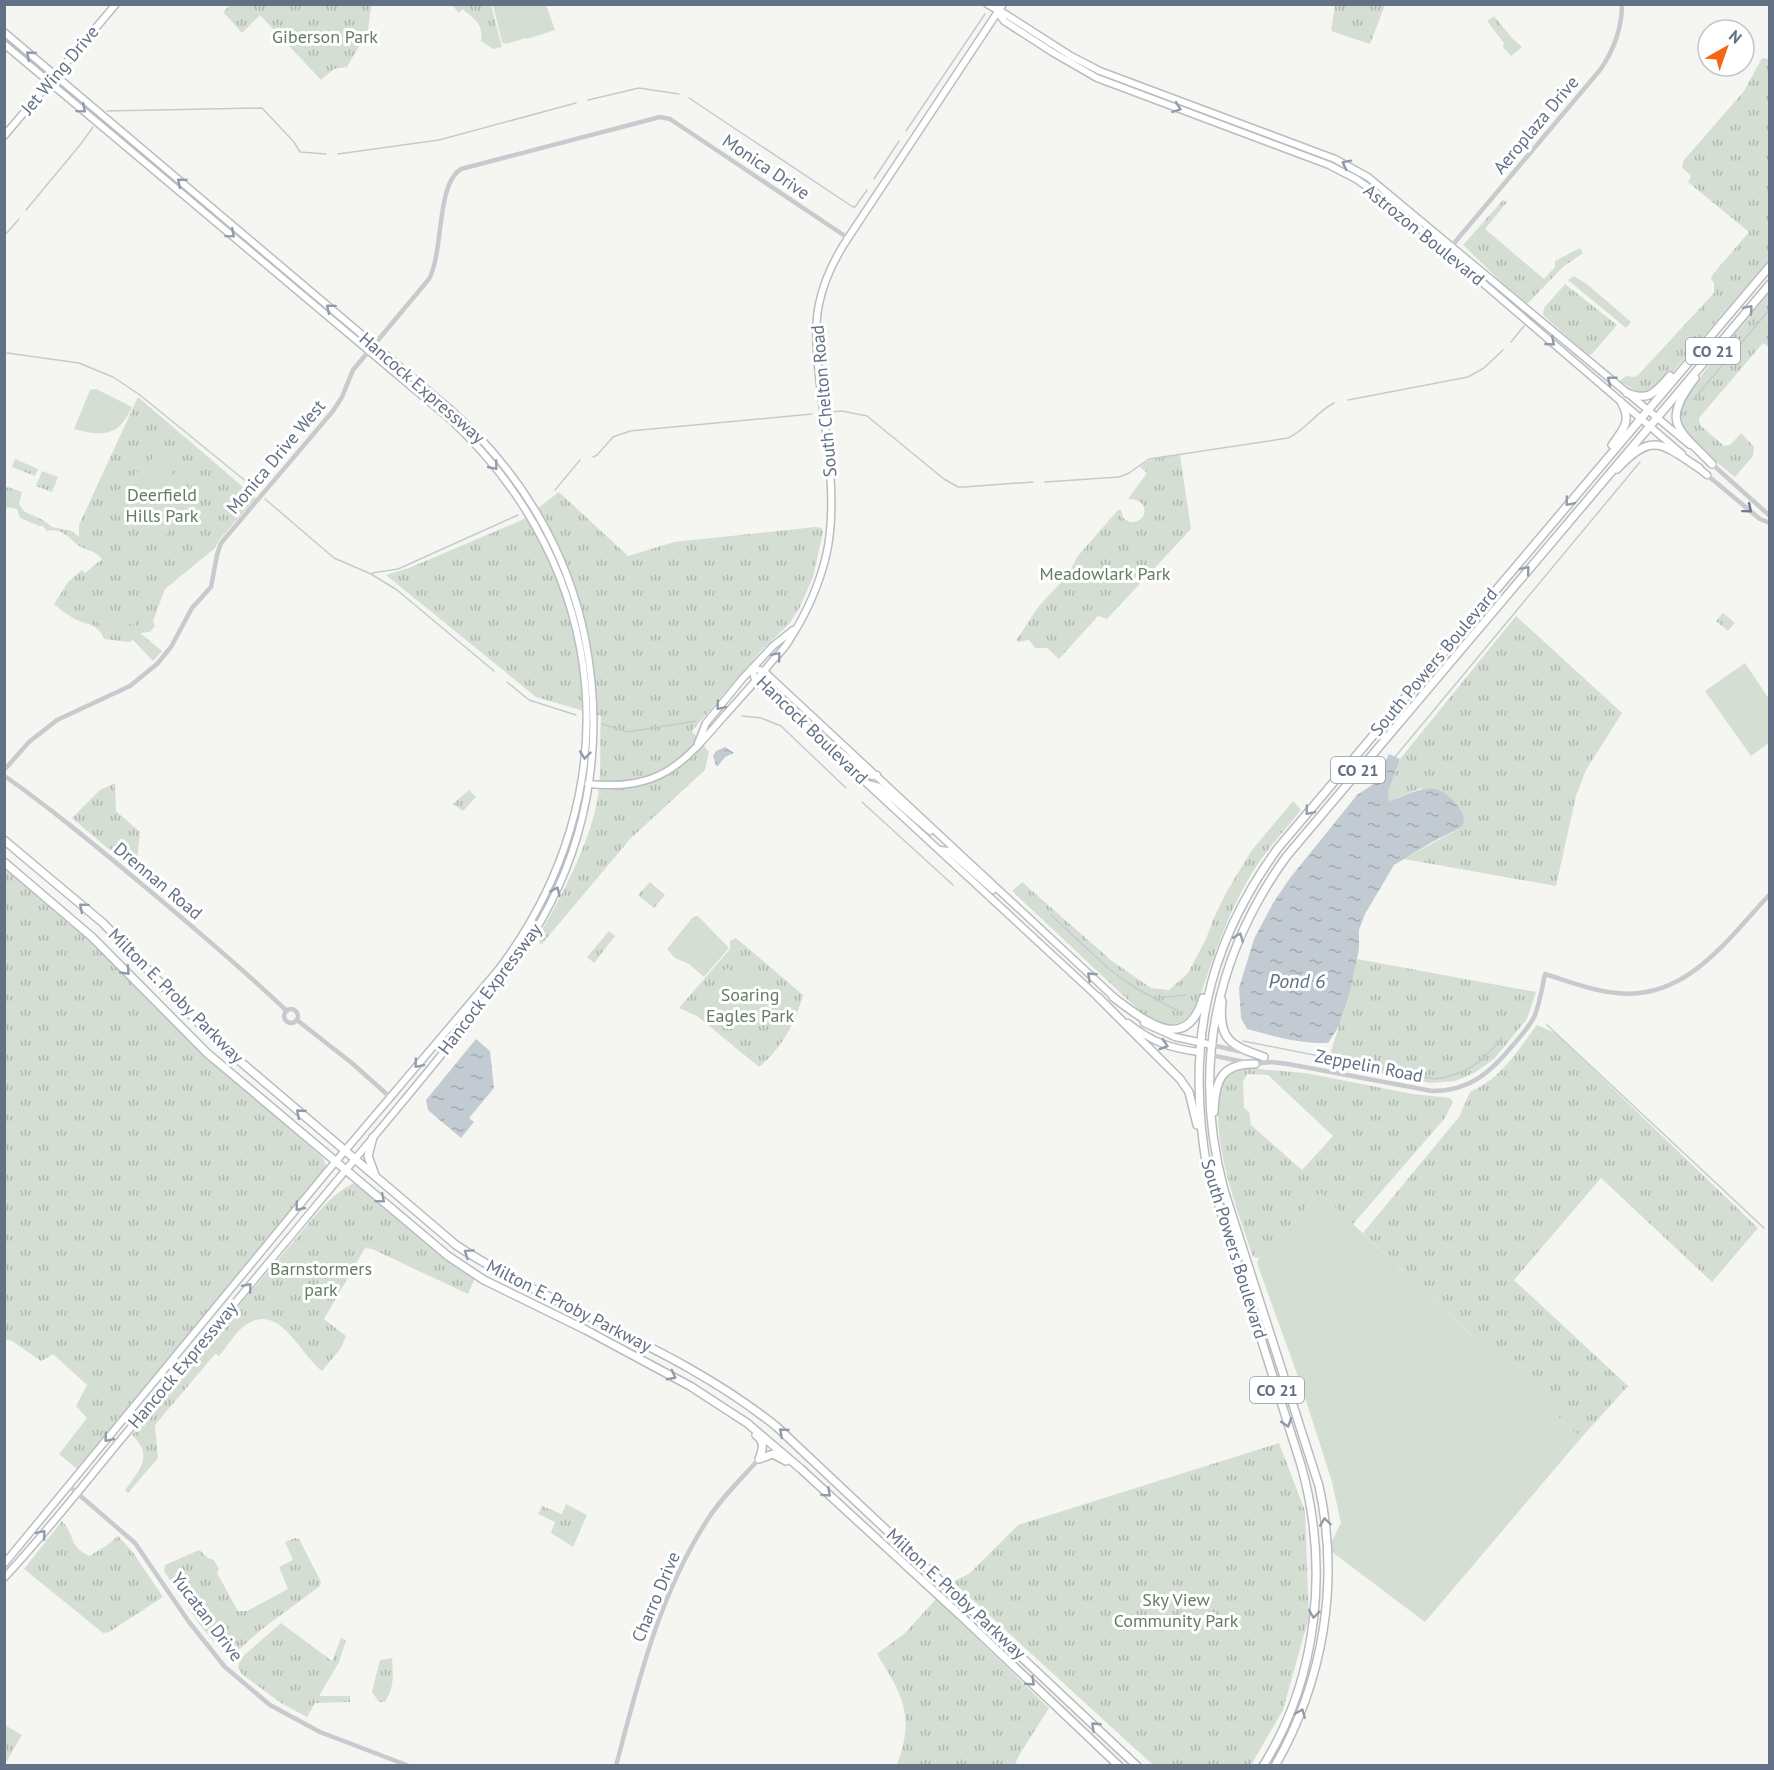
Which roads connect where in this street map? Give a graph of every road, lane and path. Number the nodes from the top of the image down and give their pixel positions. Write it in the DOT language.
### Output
graph roads {
  1 [pos="116,4"];
  2 [pos="987,4"];
  3 [pos="1003,4"];
  4 [pos="1622,4"];
  5 [pos="998,12"];
  6 [pos="4,32"];
  7 [pos="4,44"];
  8 [pos="55,77"];
  9 [pos="50,83"];
  10 [pos="670,119"];
  11 [pos="4,136"];
  12 [pos="848,238"];
  13 [pos="1452,246"];
  14 [pos="1447,252"];
  15 [pos="1770,266"];
  16 [pos="1770,284"];
  17 [pos="1749,290"];
  18 [pos="1729,332"];
  19 [pos="375,345"];
  20 [pos="369,351"];
  21 [pos="1628,393"];
  22 [pos="1621,402"];
  23 [pos="1647,410"];
  24 [pos="1656,417"];
  25 [pos="1641,418"];
  26 [pos="1648,425"];
  27 [pos="1712,464"];
  28 [pos="1699,468"];
  29 [pos="1707,475"];
  30 [pos="1582,486"];
  31 [pos="1770,516"];
  32 [pos="1569,519"];
  33 [pos="1770,523"];
  34 [pos="795,629"];
  35 [pos="752,668"];
  36 [pos="764,672"];
  37 [pos="755,680"];
  38 [pos="809,728"];
  39 [pos="696,749"];
  40 [pos="5,767"];
  41 [pos="877,775"];
  42 [pos="5,778"];
  43 [pos="582,783"];
  44 [pos="590,784"];
  45 [pos="868,784"];
  46 [pos="4,840"];
  47 [pos="950,845"];
  48 [pos="940,850"];
  49 [pos="4,862"];
  50 [pos="1000,892"];
  51 [pos="1770,894"];
  52 [pos="993,898"];
  53 [pos="1230,931"];
  54 [pos="1051,939"];
  55 [pos="1230,961"];
  56 [pos="1098,997"];
  57 [pos="1113,997"];
  58 [pos="287,1011"];
  59 [pos="297,1020"];
  60 [pos="1200,1042"];
  61 [pos="1212,1045"];
  62 [pos="1199,1052"];
  63 [pos="1210,1055"];
  64 [pos="1264,1057"];
  65 [pos="1272,1062"];
  66 [pos="1256,1064"];
  67 [pos="390,1097"];
  68 [pos="373,1137"];
  69 [pos="1214,1147"];
  70 [pos="345,1151"];
  71 [pos="355,1159"];
  72 [pos="336,1161"];
  73 [pos="1207,1168"];
  74 [pos="346,1170"];
  75 [pos="376,1178"];
  76 [pos="707,1396"];
  77 [pos="759,1459"];
  78 [pos="801,1469"];
  79 [pos="69,1486"];
  80 [pos="77,1493"];
  81 [pos="4,1564"];
  82 [pos="4,1578"];
  83 [pos="409,1766"];
  84 [pos="616,1766"];
  85 [pos="1119,1766"];
  86 [pos="1138,1766"];
  87 [pos="1261,1766"];
  88 [pos="1275,1766"];
  1 -- 8 [label="main road, Jet Wing Drive"];
  2 -- 5 [label="main road, Astrozon Boulevard"];
  3 -- 5 [label="main road, South Chelton Road"];
  4 -- 13 [label="street, Aeroplaza Drive"];
  5 -- 12 [label="main road, South Chelton Road"];
  13 -- 5 [label="main road, Astrozon Boulevard, one-way"];
  5 -- 14 [label="main road, Astrozon Boulevard, one-way"];
  8 -- 6 [label="main road, Hancock Expressway, one-way"];
  7 -- 9 [label="main road, Hancock Expressway"];
  8 -- 9 [label="main road, Jet Wing Drive"];
  19 -- 8 [label="main road, Hancock Expressway, one-way"];
  9 -- 11 [label="main road, Jet Wing Drive"];
  9 -- 20 [label="main road, Hancock Expressway, one-way"];
  10 -- 12 [label="street, Monica Drive"];
  10 -- 19 [label="street, Monica Drive West"];
  12 -- 34 [label="main road, South Chelton Road"];
  13 -- 14 [label="street, Aeroplaza Drive"];
  21 -- 13 [label="main road, Astrozon Boulevard, one-way"];
  14 -- 22 [label="main road, Astrozon Boulevard, one-way"];
  15 -- 17 [label="highway, South Powers Boulevard / CO 21"];
  18 -- 16 [label="highway, South Powers Boulevard / CO 21, one-way"];
  17 -- 21 [label="highway"];
  17 -- 23 [label="highway, South Powers Boulevard / CO 21"];
  18 -- 24 [label="highway, South Powers Boulevard / CO 21"];
  18 -- 27 [label="highway"];
  19 -- 20 [label="street, Monica Drive West"];
  19 -- 44 [label="main road, Hancock Expressway"];
  20 -- 40 [label="street, Monica Drive West"];
  20 -- 43 [label="main road, Hancock Expressway, one-way"];
  21 -- 23 [label="main road, Astrozon Boulevard"];
  22 -- 25 [label="main road, Astrozon Boulevard"];
  22 -- 30 [label="highway"];
  23 -- 24 [label="main road, Astrozon Boulevard"];
  23 -- 25 [label="highway, South Powers Boulevard / CO 21"];
  24 -- 26 [label="highway, South Powers Boulevard / CO 21"];
  24 -- 27 [label="main road, Astrozon Boulevard"];
  25 -- 26 [label="main road, Astrozon Boulevard"];
  25 -- 30 [label="highway, South Powers Boulevard / CO 21"];
  26 -- 28 [label="main road, Astrozon Boulevard"];
  26 -- 32 [label="highway, South Powers Boulevard / CO 21"];
  27 -- 31 [label="street, Astrozon Boulevard"];
  28 -- 29 [label="main road, Astrozon Boulevard"];
  28 -- 32 [label="highway"];
  29 -- 33 [label="street, Astrozon Boulevard, one-way"];
  30 -- 53 [label="highway, South Powers Boulevard / CO 21, one-way"];
  55 -- 32 [label="highway, South Powers Boulevard / CO 21, one-way"];
  34 -- 35 [label="main road, South Chelton Road"];
  36 -- 34 [label="main road, South Chelton Road, one-way"];
  35 -- 36 [label="main road, Hancock Boulevard"];
  35 -- 37 [label="main road, Hancock Boulevard"];
  35 -- 39 [label="main road, South Chelton Road, one-way"];
  36 -- 37 [label="main road, South Chelton Road"];
  36 -- 41 [label="main road, Hancock Boulevard"];
  37 -- 38 [label="main road, Hancock Boulevard"];
  37 -- 39 [label="main road, South Chelton Road"];
  38 -- 41 [label="main road"];
  38 -- 45 [label="main road, Hancock Boulevard"];
  39 -- 44 [label="main road, South Chelton Road"];
  40 -- 42 [label="street"];
  41 -- 47 [label="main road, Hancock Boulevard"];
  42 -- 58 [label="street, Drennan Road"];
  43 -- 44 [label="main road, South Chelton Road"];
  43 -- 67 [label="main road, Hancock Expressway, one-way"];
  68 -- 44 [label="main road, Hancock Expressway, one-way"];
  45 -- 47 [label="main road"];
  45 -- 48 [label="main road, Hancock Boulevard"];
  70 -- 46 [label="highway, Milton E. Proby Parkway, one-way"];
  47 -- 50 [label="main road, Hancock Boulevard"];
  48 -- 50 [label="main road"];
  48 -- 52 [label="main road, Hancock Boulevard"];
  49 -- 72 [label="highway, Milton E. Proby Parkway, one-way"];
  50 -- 52 [label="main road"];
  50 -- 54 [label="main road, Hancock Boulevard"];
  51 -- 65 [label="street, Zeppelin Road"];
  52 -- 54 [label="main road"];
  52 -- 56 [label="main road, Hancock Boulevard"];
  53 -- 57 [label="highway"];
  53 -- 60 [label="highway, South Powers Boulevard / CO 21"];
  57 -- 54 [label="main road, Hancock Boulevard, one-way"];
  55 -- 61 [label="highway, South Powers Boulevard / CO 21"];
  55 -- 64 [label="highway"];
  56 -- 62 [label="main road, Hancock Boulevard, one-way"];
  56 -- 73 [label="highway"];
  57 -- 60 [label="main road, Hancock Boulevard"];
  58 -- 59 [label="street"];
  58 -- 59 [label="street"];
  59 -- 67 [label="street"];
  60 -- 61 [label="main road, Hancock Boulevard"];
  60 -- 62 [label="highway, South Powers Boulevard / CO 21"];
  61 -- 63 [label="highway, South Powers Boulevard / CO 21"];
  61 -- 64 [label="street"];
  62 -- 63 [label="street, Zeppelin Road"];
  62 -- 73 [label="highway, South Powers Boulevard / CO 21"];
  63 -- 66 [label="street, Zeppelin Road"];
  63 -- 69 [label="highway, South Powers Boulevard / CO 21"];
  64 -- 65 [label="street"];
  65 -- 66 [label="street, Zeppelin Road"];
  66 -- 69 [label="highway"];
  67 -- 70 [label="main road, Hancock Expressway"];
  68 -- 71 [label="main road, Hancock Expressway"];
  68 -- 75 [label="highway"];
  88 -- 69 [label="highway, South Powers Boulevard / CO 21, one-way"];
  70 -- 71 [label="highway, Milton E. Proby Parkway"];
  70 -- 72 [label="main road, Hancock Expressway"];
  71 -- 74 [label="main road, Hancock Expressway"];
  71 -- 75 [label="highway, Milton E. Proby Parkway"];
  72 -- 74 [label="highway, Milton E. Proby Parkway"];
  72 -- 79 [label="main road, Hancock Expressway, one-way"];
  73 -- 87 [label="highway, South Powers Boulevard / CO 21, one-way"];
  74 -- 76 [label="highway, Milton E. Proby Parkway, one-way"];
  80 -- 74 [label="main road, Hancock Expressway, one-way"];
  86 -- 75 [label="highway, Milton E. Proby Parkway, one-way"];
  76 -- 77 [label="highway"];
  76 -- 78 [label="highway, Milton E. Proby Parkway"];
  77 -- 78 [label="highway"];
  77 -- 84 [label="street, Charro Drive"];
  78 -- 85 [label="highway, Milton E. Proby Parkway, one-way"];
  79 -- 80 [label="street, Yucatan Drive"];
  79 -- 81 [label="main road, Hancock Expressway"];
  82 -- 80 [label="main road, Hancock Expressway, one-way"];
  80 -- 83 [label="street, Yucatan Drive"];
}
